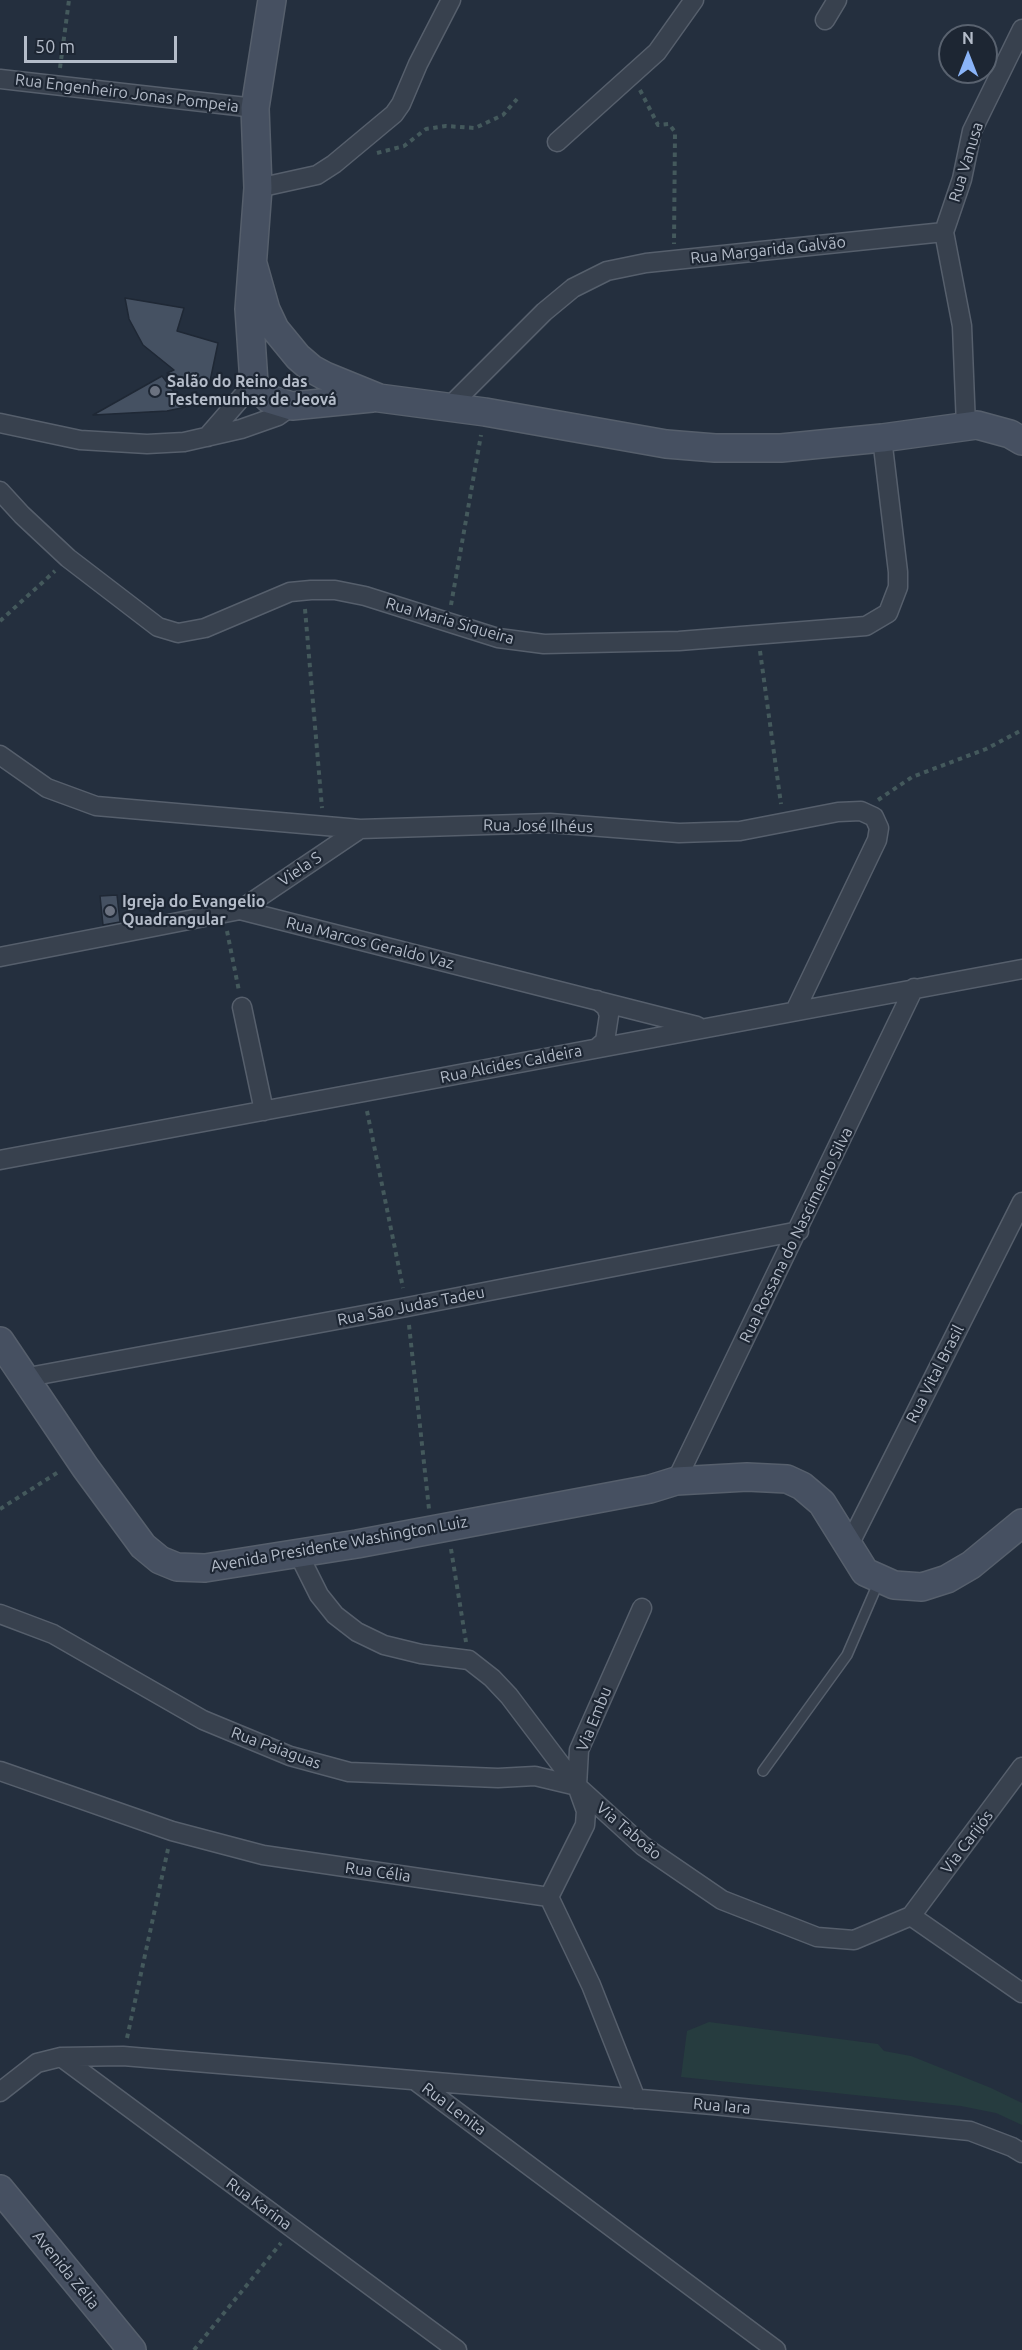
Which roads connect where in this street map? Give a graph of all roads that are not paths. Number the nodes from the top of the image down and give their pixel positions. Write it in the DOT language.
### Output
graph roads {
  1 [pos="272,0"];
  2 [pos="451,0"];
  3 [pos="694,0"];
  4 [pos="837,0"];
  5 [pos="825,20"];
  6 [pos="1022,29"];
  7 [pos="0,78"];
  8 [pos="255,108"];
  9 [pos="557,142"];
  10 [pos="258,188"];
  11 [pos="944,232"];
  12 [pos="253,264"];
  13 [pos="303,361"];
  14 [pos="254,382"];
  15 [pos="379,398"];
  16 [pos="292,406"];
  17 [pos="449,407"];
  18 [pos="0,423"];
  19 [pos="966,426"];
  20 [pos="207,437"];
  21 [pos="882,438"];
  22 [pos="1022,441"];
  23 [pos="0,491"];
  24 [pos="0,755"];
  25 [pos="360,829"];
  26 [pos="231,912"];
  27 [pos="0,957"];
  28 [pos="1022,969"];
  29 [pos="914,988"];
  30 [pos="597,1000"];
  31 [pos="242,1007"];
  32 [pos="795,1011"];
  33 [pos="705,1028"];
  34 [pos="597,1048"];
  35 [pos="264,1111"];
  36 [pos="0,1160"];
  37 [pos="1022,1202"];
  38 [pos="799,1231"];
  39 [pos="0,1341"];
  40 [pos="23,1378"];
  41 [pos="676,1481"];
  42 [pos="1022,1523"];
  43 [pos="848,1547"];
  44 [pos="298,1553"];
  45 [pos="879,1579"];
  46 [pos="642,1608"];
  47 [pos="0,1614"];
  48 [pos="1022,1767"];
  49 [pos="0,1771"];
  50 [pos="763,1771"];
  51 [pos="577,1786"];
  52 [pos="549,1897"];
  53 [pos="911,1916"];
  54 [pos="1022,1993"];
  55 [pos="61,2057"];
  56 [pos="417,2082"];
  57 [pos="0,2092"];
  58 [pos="636,2099"];
  59 [pos="1022,2153"];
  60 [pos="0,2189"];
  61 [pos="132,2350"];
  62 [pos="457,2350"];
  63 [pos="776,2350"];
  1 -- 8 [label="main road"];
  2 -- 10 [label="street"];
  3 -- 9 [label="street"];
  4 -- 5 [label="street"];
  6 -- 11 [label="street, Rua Vanusa"];
  7 -- 8 [label="street, Rua Engenheiro Jonas Pompeia"];
  8 -- 10 [label="main road"];
  10 -- 12 [label="main road"];
  11 -- 17 [label="street, Rua Margarida Galvão"];
  11 -- 19 [label="street"];
  12 -- 13 [label="main road"];
  12 -- 14 [label="main road"];
  13 -- 14 [label="main road"];
  13 -- 15 [label="main road"];
  13 -- 16 [label="main road"];
  14 -- 16 [label="main road"];
  14 -- 20 [label="street"];
  15 -- 16 [label="main road"];
  15 -- 17 [label="main road"];
  16 -- 20 [label="street"];
  17 -- 21 [label="main road"];
  18 -- 20 [label="street"];
  19 -- 21 [label="main road"];
  19 -- 22 [label="main road"];
  21 -- 23 [label="street, Rua Maria Siqueira"];
  24 -- 25 [label="street, Rua José Ilhéus"];
  25 -- 26 [label="street, Viela S"];
  25 -- 32 [label="street, Rua José Ilhéus"];
  26 -- 27 [label="street, Rua Marcos Geraldo Vaz"];
  26 -- 30 [label="street, Rua Marcos Geraldo Vaz"];
  28 -- 29 [label="street, Rua Alcides Caldeira"];
  29 -- 32 [label="street, Rua Alcides Caldeira"];
  29 -- 38 [label="street, Rua Rossana do Nascimento Silva"];
  30 -- 33 [label="street, Rua Marcos Geraldo Vaz"];
  30 -- 34 [label="street"];
  31 -- 35 [label="street"];
  32 -- 33 [label="street, Rua Alcides Caldeira"];
  33 -- 34 [label="street, Rua Alcides Caldeira"];
  34 -- 35 [label="street, Rua Alcides Caldeira"];
  35 -- 36 [label="street, Rua Alcides Caldeira"];
  37 -- 43 [label="street, Rua Vital Brasil"];
  38 -- 40 [label="street, Rua São Judas Tadeu"];
  38 -- 41 [label="street, Rua Rossana do Nascimento Silva"];
  39 -- 40 [label="main road, Avenida Presidente Washington Luiz"];
  40 -- 44 [label="main road, Avenida Presidente Washington Luiz"];
  41 -- 43 [label="main road, Avenida Presidente Washington Luiz"];
  41 -- 44 [label="main road, Avenida Presidente Washington Luiz"];
  42 -- 45 [label="main road"];
  43 -- 45 [label="main road"];
  44 -- 51 [label="street, Via Taboão"];
  45 -- 50 [label="lane"];
  46 -- 51 [label="street, Via Embu"];
  47 -- 51 [label="street, Rua Paiaguas"];
  48 -- 53 [label="street, Via Carijós"];
  49 -- 52 [label="street, Rua Célia"];
  51 -- 52 [label="street, Via Embu"];
  51 -- 53 [label="street, Via Taboão"];
  52 -- 58 [label="street"];
  53 -- 54 [label="street"];
  55 -- 56 [label="street, Rua Lenita"];
  55 -- 57 [label="street, Rua Lenita"];
  55 -- 62 [label="street, Rua Karina"];
  56 -- 58 [label="street, Rua Iara"];
  56 -- 63 [label="street, Rua Lenita"];
  58 -- 59 [label="street, Rua Iara"];
  60 -- 61 [label="main road, Avenida Zélia"];
}
